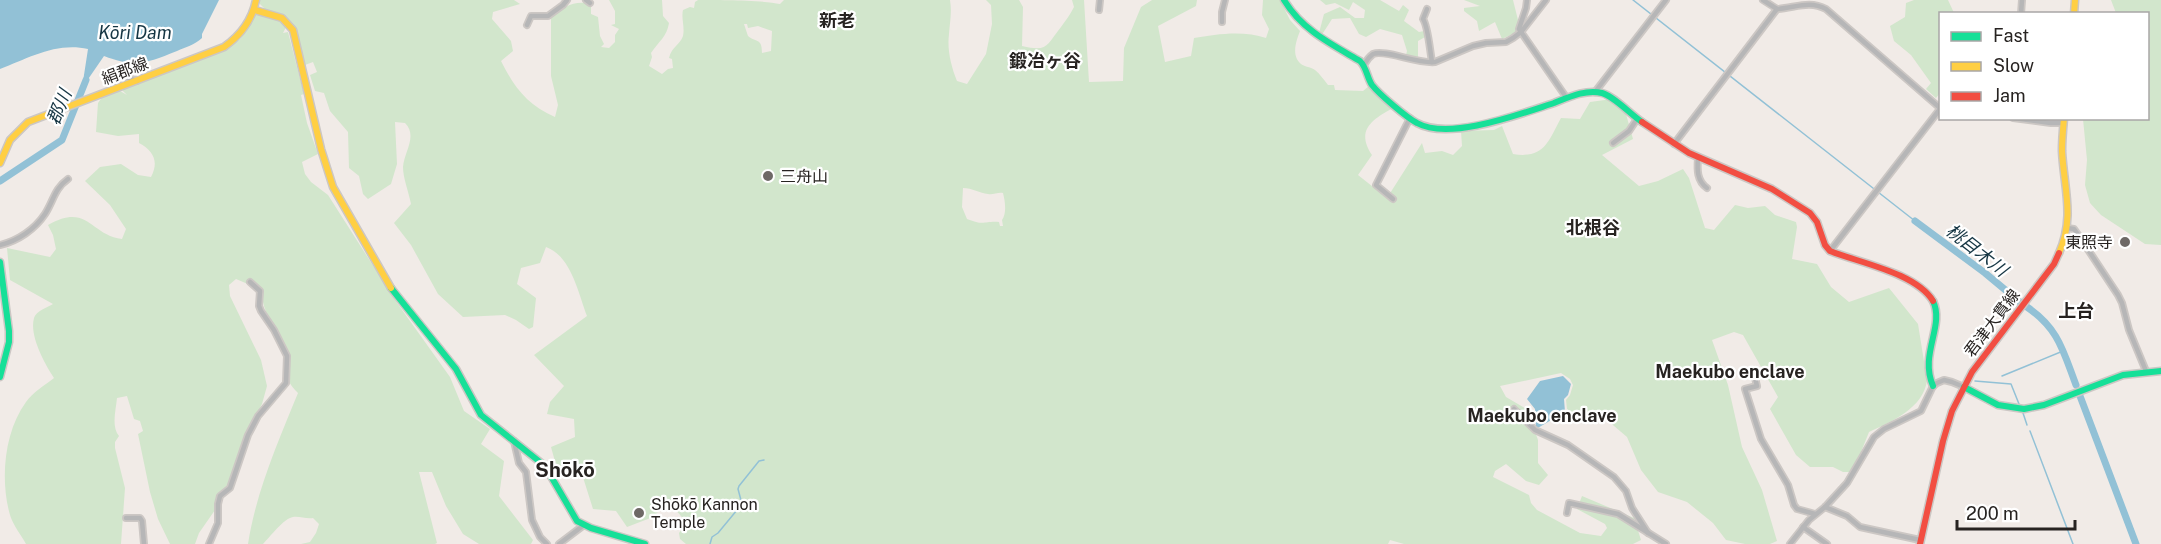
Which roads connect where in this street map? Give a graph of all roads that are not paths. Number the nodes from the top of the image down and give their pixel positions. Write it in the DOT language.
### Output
graph roads {
  1 [pos="256,0"];
  2 [pos="567,0"];
  3 [pos="1100,0"];
  4 [pos="1225,0"];
  5 [pos="1284,0"];
  6 [pos="1527,0"];
  7 [pos="1546,0"];
  8 [pos="1666,0"];
  9 [pos="1763,0"];
  10 [pos="1427,9"];
  11 [pos="1777,9"];
  12 [pos="255,10"];
  13 [pos="1099,10"];
  14 [pos="1222,22"];
  15 [pos="526,25"];
  16 [pos="1521,32"];
  17 [pos="1431,62"];
  18 [pos="1364,65"];
  19 [pos="109,70"];
  20 [pos="137,81"];
  21 [pos="1595,92"];
  22 [pos="1566,98"];
  23 [pos="1939,106"];
  24 [pos="1939,111"];
  25 [pos="1410,118"];
  26 [pos="1637,119"];
  27 [pos="2028,120"];
  28 [pos="2064,121"];
  29 [pos="1613,143"];
  30 [pos="1674,144"];
  31 [pos="1698,158"];
  32 [pos="0,163"];
  33 [pos="68,180"];
  34 [pos="1707,188"];
  35 [pos="1394,199"];
  36 [pos="2067,228"];
  37 [pos="0,245"];
  38 [pos="1830,251"];
  39 [pos="0,262"];
  40 [pos="250,282"];
  41 [pos="2146,371"];
  42 [pos="2161,371"];
  43 [pos="0,377"];
  44 [pos="1755,378"];
  45 [pos="1933,386"];
  46 [pos="1964,387"];
  47 [pos="1514,409"];
  48 [pos="513,441"];
  49 [pos="1825,507"];
  50 [pos="1567,513"];
  51 [pos="1815,514"];
  52 [pos="126,518"];
  53 [pos="584,525"];
  54 [pos="1803,527"];
  55 [pos="1648,533"];
  56 [pos="1920,542"];
  57 [pos="144,544"];
  58 [pos="209,544"];
  59 [pos="547,544"];
  60 [pos="559,544"];
  61 [pos="645,544"];
  62 [pos="1666,544"];
  63 [pos="1790,544"];
  64 [pos="1827,544"];
  1 -- 12 [label="street, 絹郡線"];
  2 -- 15 [label="street"];
  3 -- 13 [label="street"];
  4 -- 14 [label="street"];
  5 -- 18 [label="street"];
  6 -- 16 [label="street"];
  7 -- 16 [label="street"];
  8 -- 21 [label="street"];
  9 -- 11 [label="street"];
  10 -- 17 [label="street"];
  11 -- 23 [label="street"];
  11 -- 30 [label="street"];
  12 -- 20 [label="street, 絹郡線"];
  12 -- 48 [label="street"];
  16 -- 17 [label="street"];
  16 -- 22 [label="street"];
  17 -- 18 [label="street"];
  18 -- 25 [label="street"];
  19 -- 20 [label="street"];
  20 -- 32 [label="street, 絹郡線"];
  21 -- 22 [label="street"];
  21 -- 26 [label="street"];
  22 -- 25 [label="street"];
  24 -- 38 [label="street"];
  25 -- 35 [label="street"];
  26 -- 29 [label="street"];
  26 -- 30 [label="street"];
  27 -- 28 [label="street"];
  28 -- 36 [label="street, 君津大貫線"];
  30 -- 31 [label="street"];
  31 -- 34 [label="street"];
  31 -- 38 [label="street"];
  33 -- 37 [label="street"];
  36 -- 41 [label="street"];
  36 -- 46 [label="street, 君津大貫線"];
  38 -- 45 [label="street"];
  39 -- 43 [label="street"];
  40 -- 58 [label="street"];
  41 -- 42 [label="street"];
  41 -- 46 [label="street"];
  44 -- 51 [label="street"];
  45 -- 46 [label="street"];
  45 -- 49 [label="street"];
  46 -- 56 [label="street, 君津大貫線"];
  47 -- 55 [label="street"];
  48 -- 53 [label="street"];
  48 -- 59 [label="street"];
  49 -- 51 [label="street"];
  49 -- 56 [label="street"];
  50 -- 55 [label="street"];
  51 -- 54 [label="street"];
  52 -- 57 [label="street"];
  53 -- 60 [label="street"];
  53 -- 61 [label="street"];
  54 -- 63 [label="street"];
  54 -- 64 [label="street"];
  55 -- 62 [label="street"];
}
